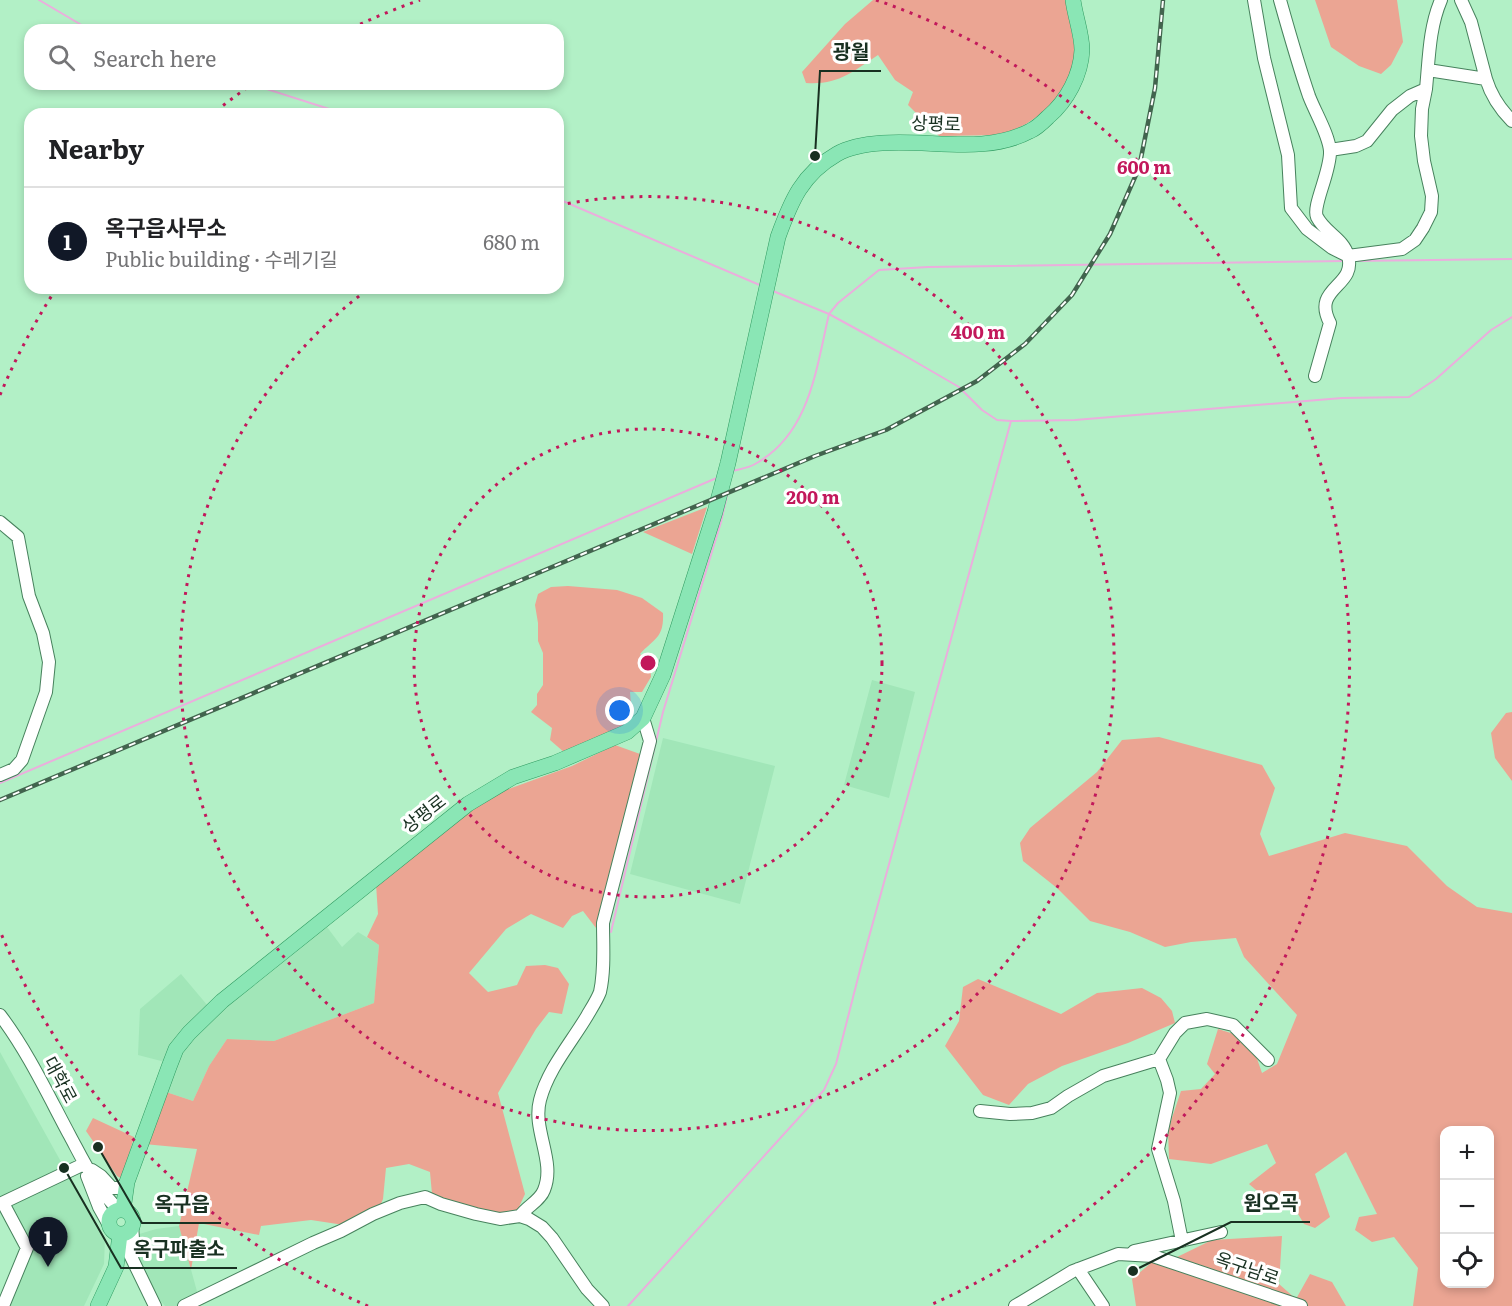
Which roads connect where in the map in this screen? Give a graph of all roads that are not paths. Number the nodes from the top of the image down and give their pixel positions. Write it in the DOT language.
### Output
graph roads {
  1 [pos="1073,0"];
  2 [pos="1254,0"];
  3 [pos="1280,0"];
  4 [pos="1441,0"];
  5 [pos="1461,0"];
  6 [pos="1428,70"];
  7 [pos="1486,79"];
  8 [pos="1426,89"];
  9 [pos="1512,121"];
  10 [pos="1330,150"];
  11 [pos="1349,260"];
  12 [pos="1315,376"];
  13 [pos="0,522"];
  14 [pos="644,718"];
  15 [pos="0,775"];
  16 [pos="0,1015"];
  17 [pos="1159,1059"];
  18 [pos="1269,1060"];
  19 [pos="980,1111"];
  20 [pos="84,1164"];
  21 [pos="127,1182"];
  22 [pos="534,1203"];
  23 [pos="1,1204"];
  24 [pos="121,1210"];
  25 [pos="520,1216"];
  26 [pos="542,1227"];
  27 [pos="118,1228"];
  28 [pos="1221,1232"];
  29 [pos="1182,1241"];
  30 [pos="1118,1254"];
  31 [pos="1078,1269"];
  32 [pos="99,1304"];
  33 [pos="3,1306"];
  34 [pos="155,1306"];
  35 [pos="184,1306"];
  36 [pos="603,1306"];
  37 [pos="1015,1306"];
  38 [pos="1103,1306"];
  39 [pos="1301,1306"];
  1 -- 14 [label="main road, 상평로"];
  2 -- 11 [label="street"];
  3 -- 10 [label="street"];
  4 -- 6 [label="street"];
  5 -- 7 [label="street"];
  6 -- 7 [label="street"];
  6 -- 8 [label="street"];
  7 -- 9 [label="street"];
  8 -- 10 [label="street"];
  8 -- 11 [label="street"];
  10 -- 11 [label="street"];
  11 -- 12 [label="street"];
  13 -- 15 [label="street"];
  14 -- 21 [label="main road, 상평로"];
  14 -- 22 [label="street"];
  16 -- 20 [label="street, 대학로"];
  17 -- 18 [label="street"];
  17 -- 19 [label="street"];
  17 -- 29 [label="street"];
  20 -- 21 [label="street"];
  20 -- 23 [label="street"];
  20 -- 24 [label="street, 대학로"];
  20 -- 27 [label="street, 대학로"];
  21 -- 24 [label="main road, 상평로"];
  22 -- 25 [label="street"];
  22 -- 26 [label="street"];
  23 -- 33 [label="street"];
  24 -- 27 [label="main road"];
  25 -- 26 [label="street"];
  25 -- 35 [label="street"];
  26 -- 36 [label="street"];
  27 -- 32 [label="main road"];
  27 -- 34 [label="street"];
  28 -- 29 [label="street"];
  29 -- 30 [label="street"];
  30 -- 31 [label="street, 옥구남로"];
  30 -- 39 [label="street, 옥구남로"];
  31 -- 37 [label="street, 옥구남로"];
  31 -- 38 [label="street"];
}
